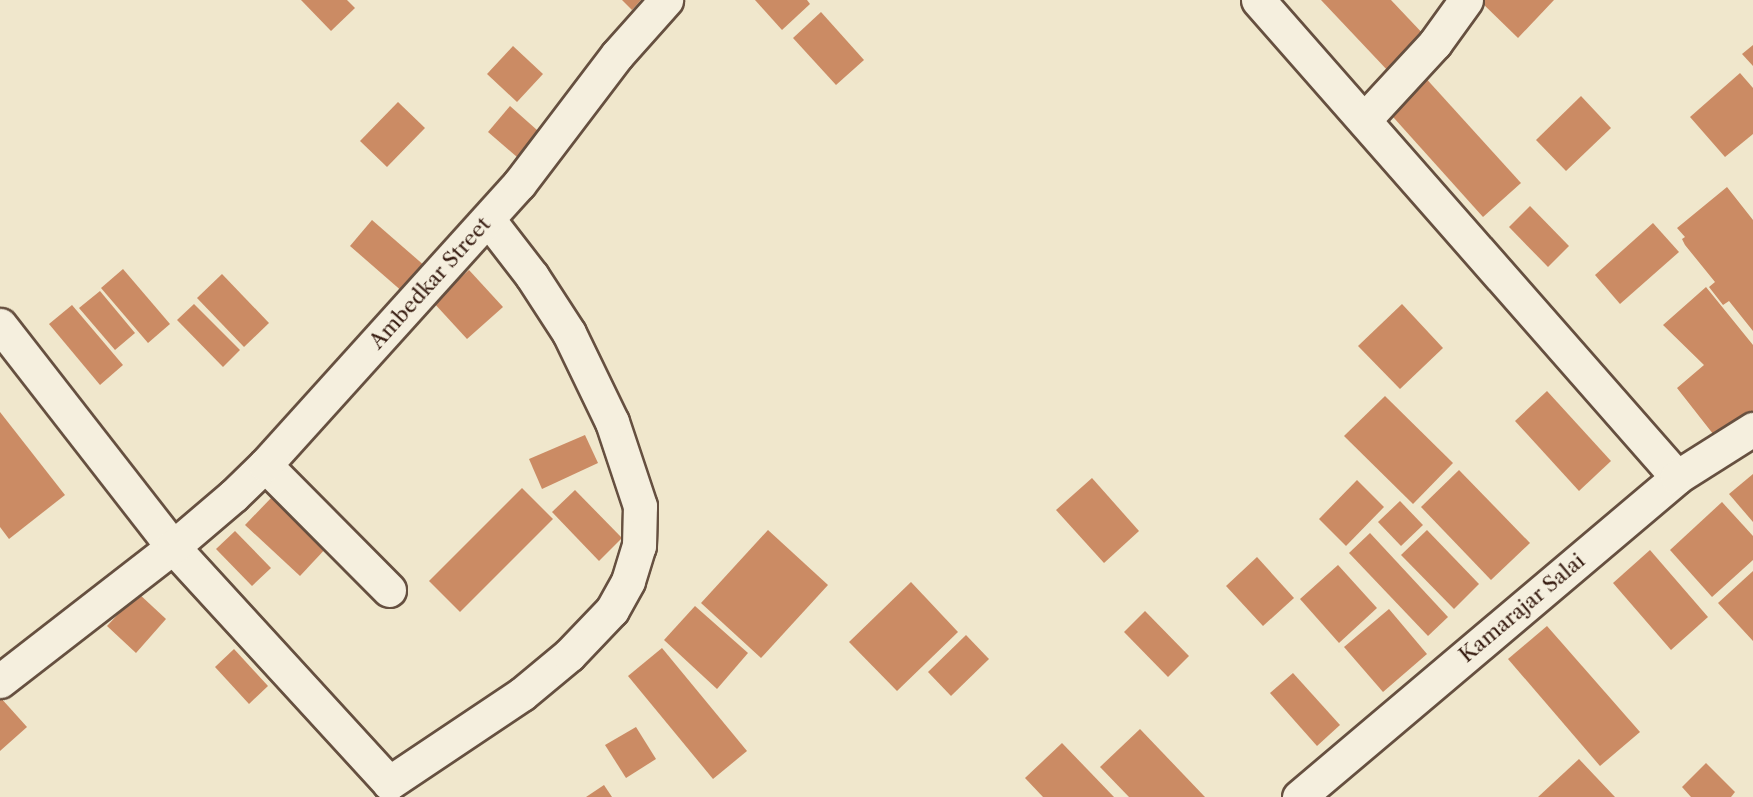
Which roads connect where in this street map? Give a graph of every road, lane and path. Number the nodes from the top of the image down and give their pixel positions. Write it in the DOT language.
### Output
graph roads {
  1 [pos="666,0"];
  2 [pos="1258,0"];
  3 [pos="1466,0"];
  4 [pos="1364,120"];
  5 [pos="488,219"];
  6 [pos="0,325"];
  7 [pos="1753,429"];
  8 [pos="265,465"];
  9 [pos="1677,477"];
  10 [pos="173,547"];
  11 [pos="389,590"];
  12 [pos="0,681"];
  13 [pos="379,790"];
  14 [pos="1299,797"];
  1 -- 5 [label="street, Ambedkar Street"];
  2 -- 4 [label="street"];
  3 -- 4 [label="street"];
  4 -- 9 [label="street"];
  5 -- 8 [label="street, Ambedkar Street"];
  5 -- 13 [label="street"];
  6 -- 10 [label="street"];
  7 -- 9 [label="street, Kamarajar Salai"];
  8 -- 10 [label="street, Ambedkar Street"];
  8 -- 11 [label="street"];
  9 -- 14 [label="street, Kamarajar Salai"];
  10 -- 12 [label="street, Ambedkar Street"];
  10 -- 13 [label="street"];
}
